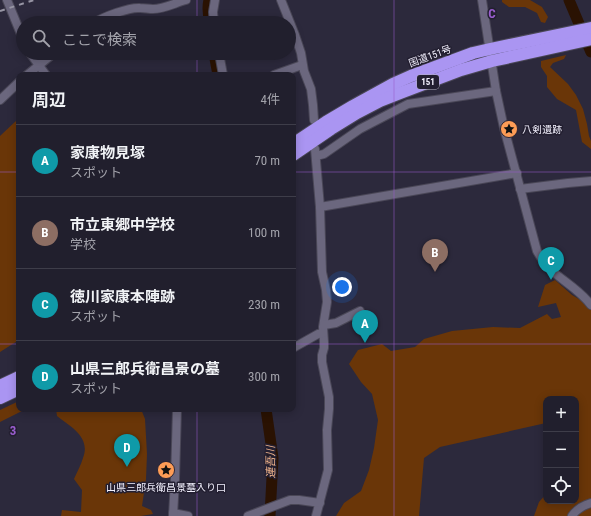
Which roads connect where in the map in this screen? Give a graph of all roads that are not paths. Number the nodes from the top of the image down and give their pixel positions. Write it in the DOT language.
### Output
graph roads {
  1 [pos="7,0"];
  2 [pos="186,0"];
  3 [pos="216,0"];
  4 [pos="281,0"];
  5 [pos="482,0"];
  6 [pos="108,16"];
  7 [pos="213,16"];
  8 [pos="287,16"];
  9 [pos="16,22"];
  10 [pos="591,28"];
  11 [pos="576,37"];
  12 [pos="296,39"];
  13 [pos="591,39"];
  14 [pos="491,55"];
  15 [pos="35,60"];
  16 [pos="45,60"];
  17 [pos="220,60"];
  18 [pos="39,65"];
  19 [pos="302,65"];
  20 [pos="31,72"];
  21 [pos="44,72"];
  22 [pos="222,72"];
  23 [pos="282,72"];
  24 [pos="16,85"];
  25 [pos="496,91"];
  26 [pos="0,100"];
  27 [pos="314,120"];
  28 [pos="296,142"];
  29 [pos="296,153"];
  30 [pos="517,173"];
  31 [pos="591,181"];
  32 [pos="520,189"];
  33 [pos="320,207"];
  34 [pos="591,305"];
  35 [pos="360,311"];
  36 [pos="324,329"];
  37 [pos="296,346"];
  38 [pos="16,378"];
  39 [pos="0,386"];
  40 [pos="16,390"];
  41 [pos="0,398"];
  42 [pos="177,412"];
  43 [pos="320,503"];
  44 [pos="591,503"];
  45 [pos="173,515"];
  46 [pos="188,516"];
  47 [pos="248,516"];
  48 [pos="316,516"];
  49 [pos="572,516"];
  1 -- 9 [label="street"];
  2 -- 6 [label="street"];
  3 -- 7 [label="street"];
  4 -- 8 [label="street"];
  5 -- 14 [label="street"];
  10 -- 11 [label="highway, 国道151号 / 151"];
  11 -- 13 [label="highway, 国道151号 / 151"];
  11 -- 14 [label="highway, 国道151号 / 151"];
  12 -- 19 [label="street"];
  14 -- 25 [label="street"];
  14 -- 28 [label="highway, 国道151号 / 151"];
  14 -- 29 [label="highway, 国道151号 / 151"];
  15 -- 18 [label="street"];
  16 -- 18 [label="street"];
  17 -- 22 [label="street"];
  18 -- 20 [label="street"];
  18 -- 21 [label="street"];
  19 -- 23 [label="street"];
  19 -- 27 [label="street"];
  24 -- 26 [label="street"];
  25 -- 30 [label="street"];
  25 -- 33 [label="street"];
  30 -- 32 [label="street"];
  30 -- 33 [label="street"];
  31 -- 32 [label="street"];
  32 -- 34 [label="street"];
  33 -- 36 [label="street"];
  35 -- 36 [label="street"];
  36 -- 37 [label="street"];
  36 -- 43 [label="street"];
  38 -- 39 [label="highway"];
  40 -- 41 [label="highway"];
  42 -- 45 [label="street"];
  43 -- 47 [label="street"];
  43 -- 48 [label="street"];
  44 -- 49 [label="street"];
  45 -- 46 [label="street"];
}
